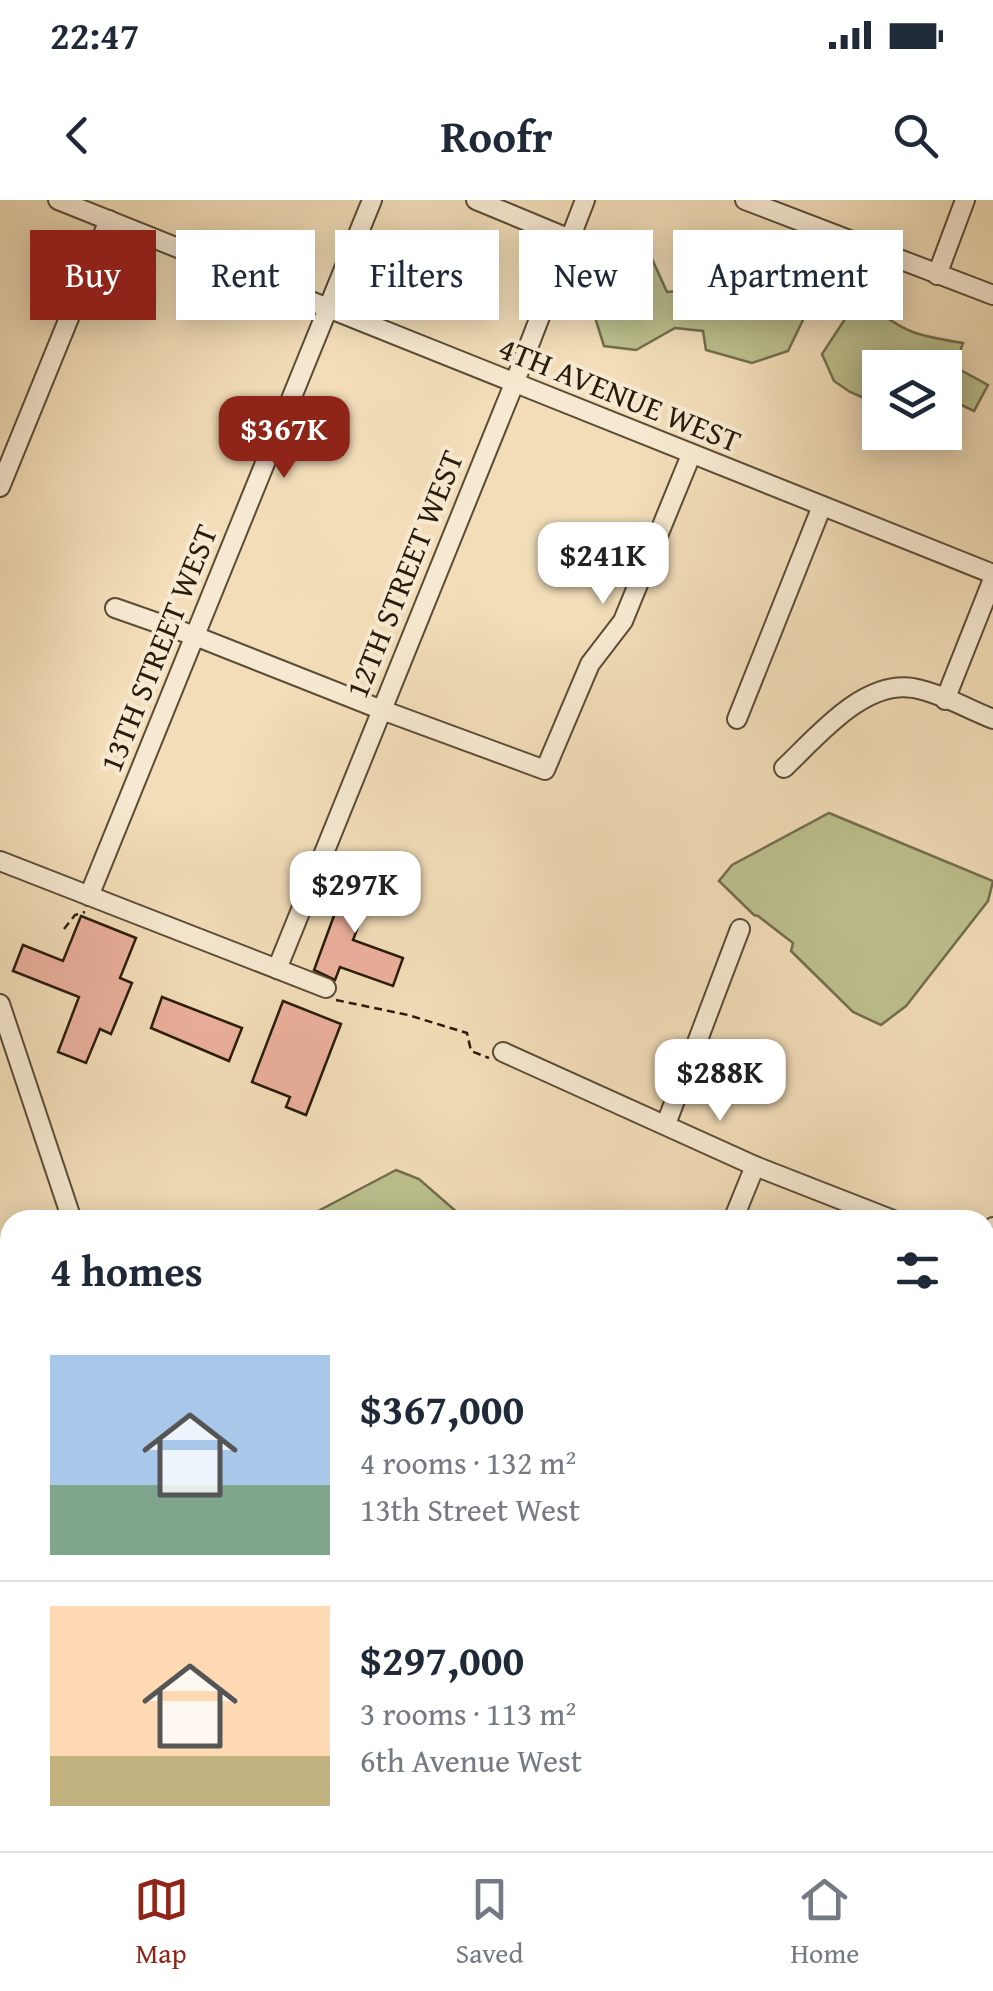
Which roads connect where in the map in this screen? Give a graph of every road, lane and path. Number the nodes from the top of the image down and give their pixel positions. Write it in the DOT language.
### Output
graph roads {
  1 [pos="58,200"];
  2 [pos="372,200"];
  3 [pos="476,200"];
  4 [pos="585,200"];
  5 [pos="745,200"];
  6 [pos="966,200"];
  7 [pos="109,220"];
  8 [pos="548,230"];
  9 [pos="573,230"];
  10 [pos="938,275"];
  11 [pos="993,295"];
  12 [pos="328,308"];
  13 [pos="539,320"];
  14 [pos="514,384"];
  15 [pos="690,455"];
  16 [pos="0,487"];
  17 [pos="822,506"];
  18 [pos="993,576"];
  19 [pos="115,608"];
  20 [pos="195,636"];
  21 [pos="944,700"];
  22 [pos="382,710"];
  23 [pos="737,719"];
  24 [pos="993,719"];
  25 [pos="784,768"];
  26 [pos="0,861"];
  27 [pos="96,898"];
  28 [pos="64,929"];
  29 [pos="740,930"];
  30 [pos="277,969"];
  31 [pos="326,988"];
  32 [pos="0,1004"];
  33 [pos="5,1040"];
  34 [pos="503,1052"];
  35 [pos="666,1124"];
  36 [pos="755,1166"];
  37 [pos="68,1210"];
  38 [pos="737,1210"];
  39 [pos="867,1210"];
  1 -- 7 [label="street, 4TH AVENUE WEST"];
  2 -- 12 [label="street, 13TH STREET WEST"];
  3 -- 8 [label="street"];
  4 -- 9 [label="street, 12TH STREET WEST"];
  5 -- 10 [label="street"];
  6 -- 10 [label="street"];
  7 -- 12 [label="street, 4TH AVENUE WEST"];
  7 -- 16 [label="street"];
  10 -- 11 [label="street"];
  12 -- 14 [label="street, 4TH AVENUE WEST"];
  12 -- 20 [label="street, 13TH STREET WEST"];
  13 -- 14 [label="street, 12TH STREET WEST"];
  14 -- 15 [label="street, 4TH AVENUE WEST"];
  14 -- 22 [label="street, 12TH STREET WEST"];
  15 -- 17 [label="street, 4TH AVENUE WEST"];
  15 -- 22 [label="street"];
  17 -- 18 [label="street, 4TH AVENUE WEST"];
  17 -- 23 [label="street"];
  18 -- 21 [label="street"];
  19 -- 20 [label="street"];
  20 -- 22 [label="street"];
  20 -- 27 [label="street, 13TH STREET WEST"];
  21 -- 24 [label="street"];
  21 -- 25 [label="street"];
  22 -- 30 [label="street, 12TH STREET WEST"];
  26 -- 27 [label="street"];
  27 -- 28 [label="path"];
  27 -- 30 [label="street"];
  29 -- 35 [label="street"];
  30 -- 31 [label="street"];
  31 -- 34 [label="path"];
  32 -- 33 [label="street"];
  33 -- 37 [label="street"];
  34 -- 35 [label="street"];
  35 -- 36 [label="street"];
  36 -- 38 [label="street"];
  36 -- 39 [label="street"];
}
